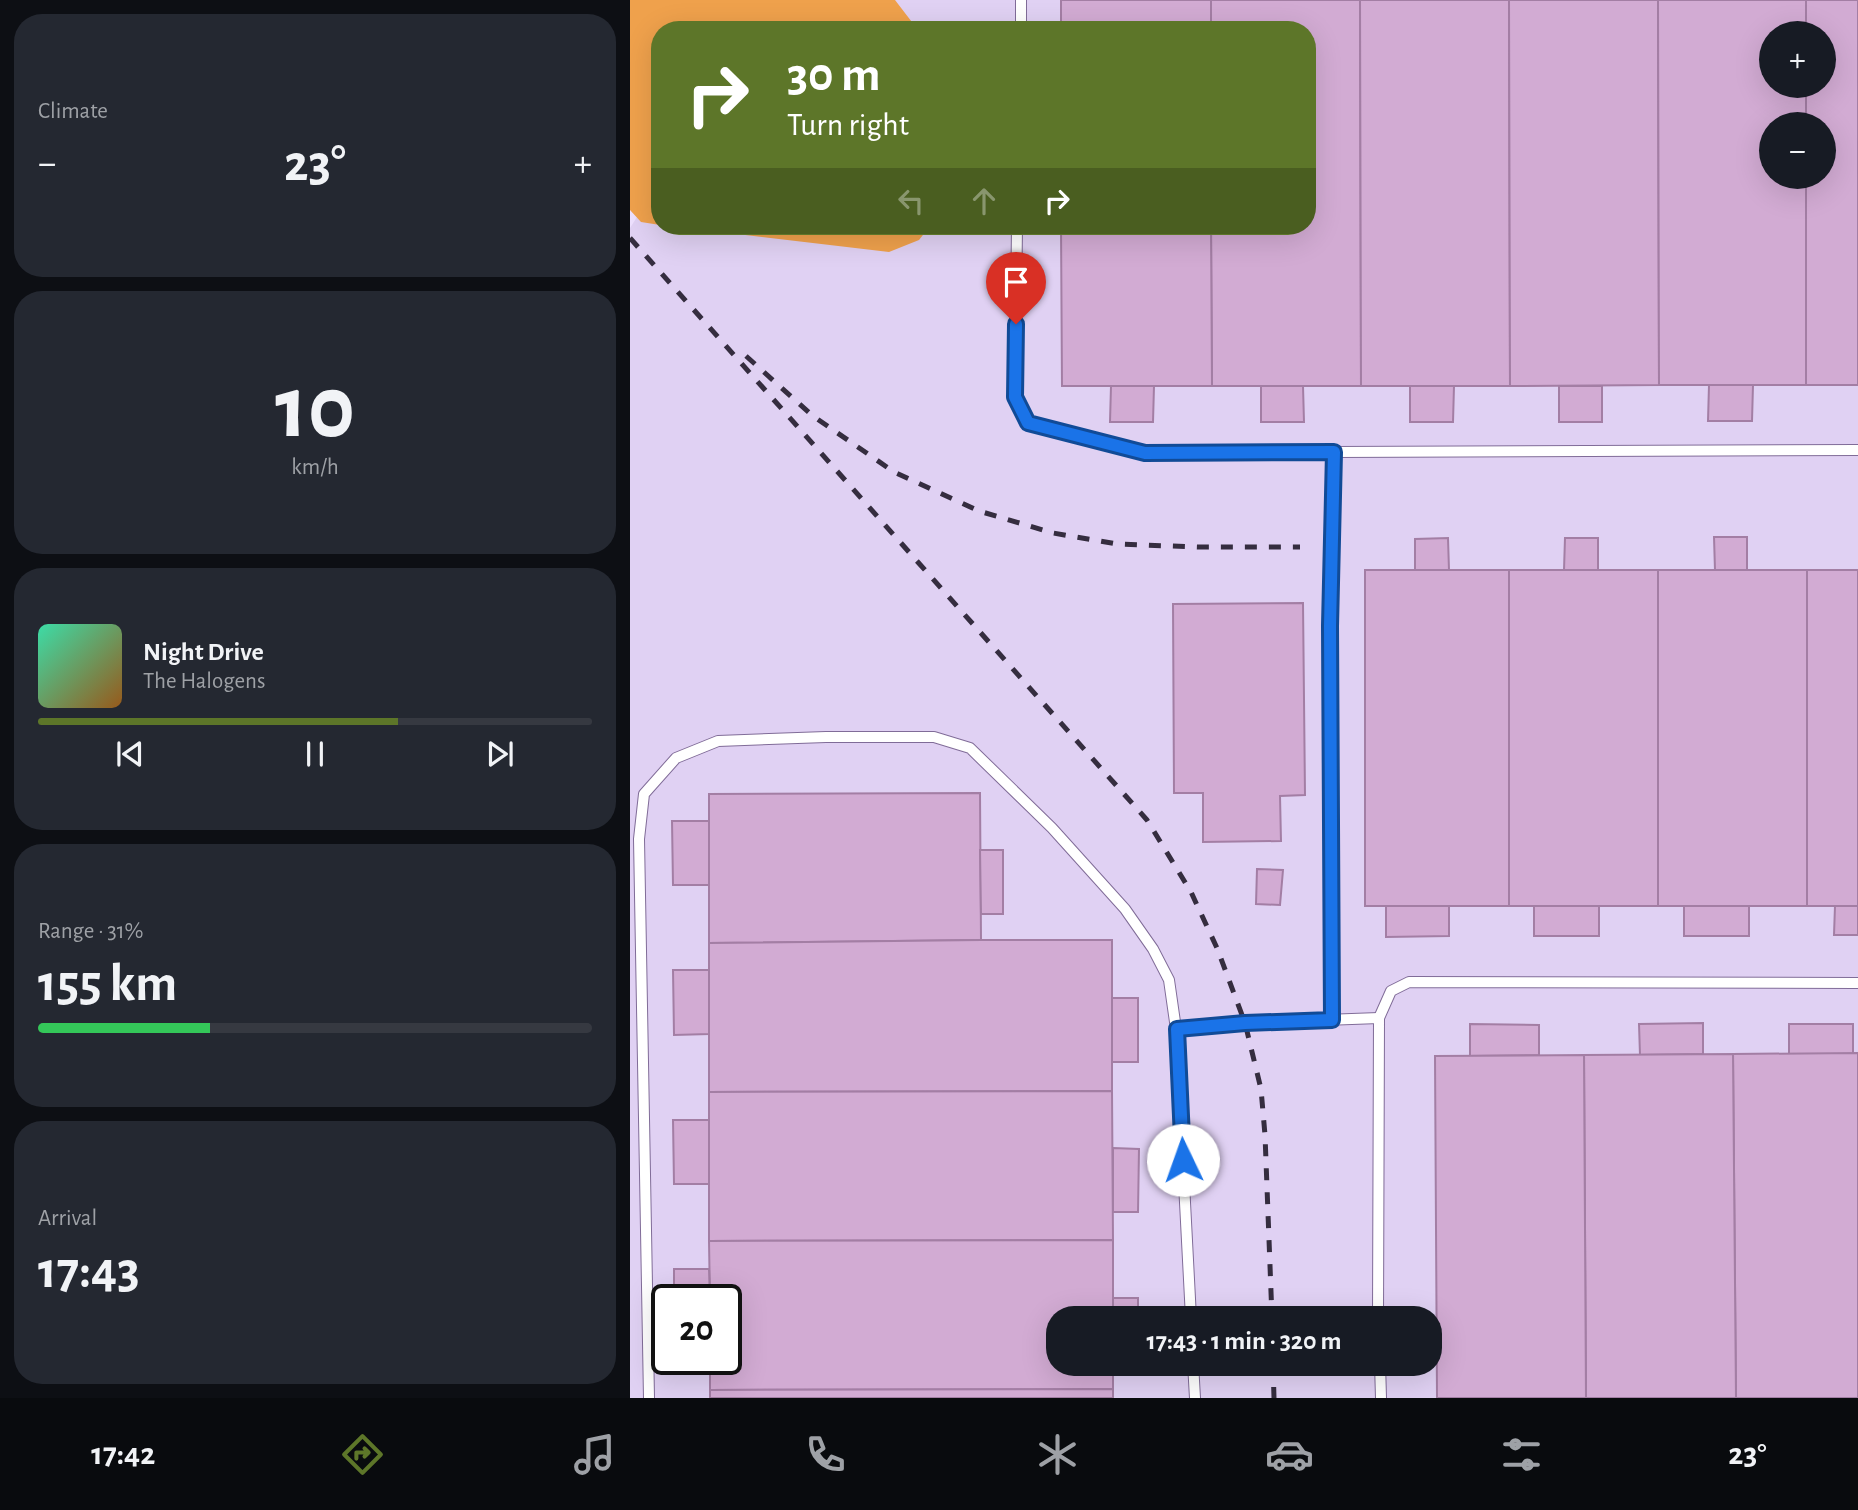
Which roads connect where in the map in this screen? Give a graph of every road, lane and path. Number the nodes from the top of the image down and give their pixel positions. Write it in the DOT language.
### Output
graph roads {
  1 [pos="1021,0"];
  2 [pos="1021,21"];
  3 [pos="1017,235"];
  4 [pos="1858,450"];
  5 [pos="1334,452"];
  6 [pos="1858,983"];
  7 [pos="1379,1018"];
  8 [pos="1332,1020"];
  9 [pos="1177,1029"];
  10 [pos="1190,1306"];
  11 [pos="1378,1306"];
  12 [pos="1194,1376"];
  13 [pos="1380,1376"];
  14 [pos="649,1398"];
  15 [pos="1195,1398"];
  16 [pos="1381,1398"];
  1 -- 2 [label="lane"];
  3 -- 5 [label="lane"];
  4 -- 5 [label="lane"];
  5 -- 8 [label="lane"];
  6 -- 7 [label="lane"];
  7 -- 8 [label="lane"];
  7 -- 11 [label="lane"];
  8 -- 9 [label="lane"];
  9 -- 10 [label="lane"];
  9 -- 14 [label="lane"];
  12 -- 15 [label="lane"];
  13 -- 16 [label="lane"];
}
